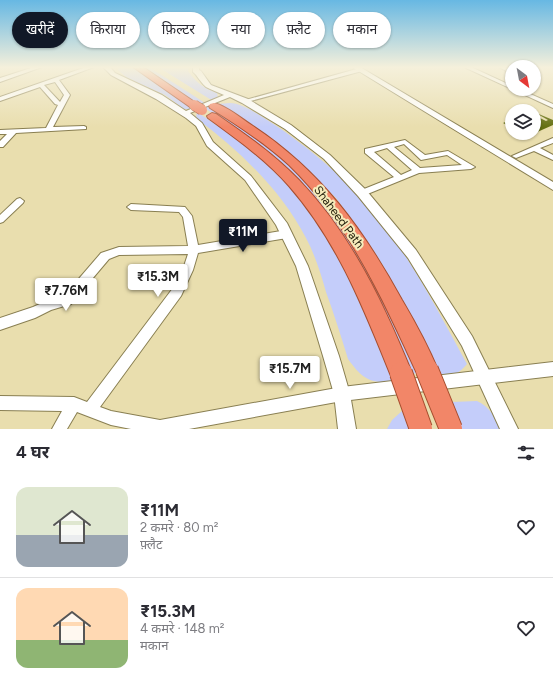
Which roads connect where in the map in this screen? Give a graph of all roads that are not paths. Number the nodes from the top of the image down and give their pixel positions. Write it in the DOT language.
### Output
graph roads {
  1 [pos="35,87"];
  2 [pos="43,87"];
  3 [pos="61,87"];
  4 [pos="139,87"];
  5 [pos="174,87"];
  6 [pos="180,87"];
  7 [pos="212,87"];
  8 [pos="293,87"];
  9 [pos="391,87"];
  10 [pos="394,87"];
  11 [pos="230,95"];
  12 [pos="531,96"];
  13 [pos="0,99"];
  14 [pos="244,101"];
  15 [pos="201,102"];
  16 [pos="61,104"];
  17 [pos="553,106"];
  18 [pos="184,113"];
  19 [pos="84,128"];
  20 [pos="48,130"];
  21 [pos="14,131"];
  22 [pos="0,132"];
  23 [pos="553,140"];
  24 [pos="0,145"];
  25 [pos="389,146"];
  26 [pos="534,148"];
  27 [pos="516,156"];
  28 [pos="553,158"];
  29 [pos="418,171"];
  30 [pos="400,178"];
  31 [pos="553,178"];
  32 [pos="553,186"];
  33 [pos="362,194"];
  34 [pos="20,201"];
  35 [pos="131,207"];
  36 [pos="0,220"];
  37 [pos="287,234"];
  38 [pos="194,250"];
  39 [pos="0,324"];
  40 [pos="553,369"];
  41 [pos="484,377"];
  42 [pos="342,394"];
  43 [pos="0,403"];
  44 [pos="74,404"];
  45 [pos="89,410"];
  46 [pos="59,429"];
  47 [pos="347,429"];
  48 [pos="421,429"];
  49 [pos="451,429"];
  50 [pos="509,429"];
  1 -- 13 [label="street"];
  2 -- 16 [label="street"];
  3 -- 16 [label="street"];
  4 -- 18 [label="street"];
  5 -- 15 [label="highway, Shaheed Path"];
  6 -- 15 [label="highway, Shaheed Path"];
  7 -- 11 [label="street"];
  8 -- 14 [label="street"];
  9 -- 32 [label="street"];
  10 -- 27 [label="street"];
  11 -- 14 [label="street"];
  11 -- 18 [label="street"];
  12 -- 17 [label="street"];
  14 -- 33 [label="street"];
  15 -- 48 [label="highway, Shaheed Path, bridge"];
  15 -- 49 [label="highway, Shaheed Path, bridge"];
  16 -- 20 [label="street"];
  18 -- 37 [label="street"];
  19 -- 20 [label="street"];
  20 -- 21 [label="street"];
  21 -- 22 [label="street"];
  21 -- 24 [label="street"];
  23 -- 26 [label="street"];
  25 -- 29 [label="street"];
  25 -- 29 [label="street"];
  25 -- 30 [label="street"];
  26 -- 27 [label="street"];
  26 -- 28 [label="street"];
  27 -- 31 [label="street"];
  29 -- 30 [label="street"];
  30 -- 33 [label="street"];
  33 -- 41 [label="street"];
  34 -- 36 [label="street"];
  35 -- 38 [label="street"];
  37 -- 38 [label="street"];
  37 -- 42 [label="street"];
  38 -- 39 [label="street"];
  38 -- 45 [label="street"];
  40 -- 41 [label="street"];
  41 -- 42 [label="street"];
  41 -- 50 [label="street"];
  42 -- 45 [label="street"];
  42 -- 47 [label="street"];
  43 -- 44 [label="street"];
  44 -- 45 [label="street"];
  44 -- 46 [label="street"];
}
